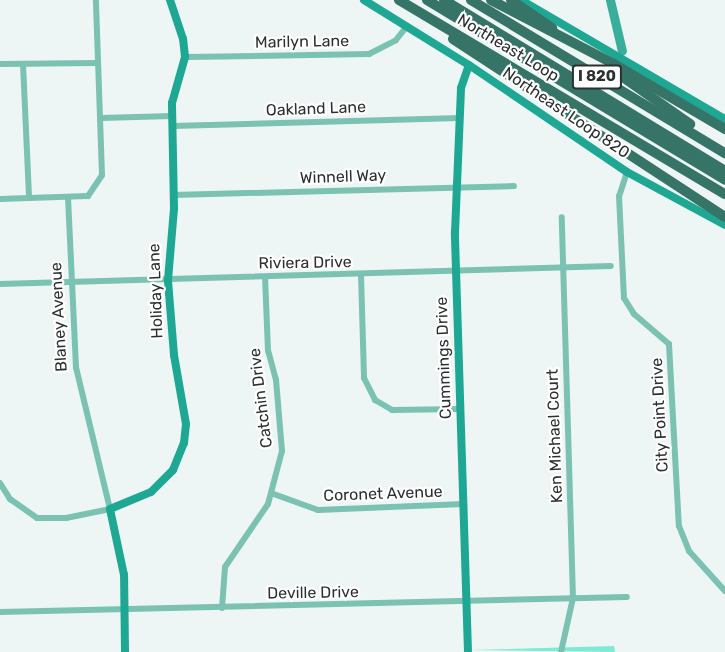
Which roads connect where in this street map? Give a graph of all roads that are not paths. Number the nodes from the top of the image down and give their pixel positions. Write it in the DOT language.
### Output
graph roads {
  1 [pos="96,0"];
  2 [pos="170,0"];
  3 [pos="364,0"];
  4 [pos="399,0"];
  5 [pos="427,0"];
  6 [pos="444,0"];
  7 [pos="471,0"];
  8 [pos="491,0"];
  9 [pos="511,0"];
  10 [pos="521,0"];
  11 [pos="407,26"];
  12 [pos="446,29"];
  13 [pos="185,57"];
  14 [pos="98,63"];
  15 [pos="0,64"];
  16 [pos="23,64"];
  17 [pos="469,65"];
  18 [pos="650,81"];
  19 [pos="172,116"];
  20 [pos="101,118"];
  21 [pos="460,118"];
  22 [pos="725,119"];
  23 [pos="172,126"];
  24 [pos="725,129"];
  25 [pos="725,147"];
  26 [pos="725,153"];
  27 [pos="725,171"];
  28 [pos="627,172"];
  29 [pos="725,180"];
  30 [pos="514,186"];
  31 [pos="458,187"];
  32 [pos="725,194"];
  33 [pos="173,195"];
  34 [pos="68,197"];
  35 [pos="29,198"];
  36 [pos="0,199"];
  37 [pos="562,217"];
  38 [pos="725,217"];
  39 [pos="725,225"];
  40 [pos="611,266"];
  41 [pos="563,268"];
  42 [pos="456,272"];
  43 [pos="361,275"];
  44 [pos="266,277"];
  45 [pos="168,280"];
  46 [pos="73,283"];
  47 [pos="0,284"];
  48 [pos="461,409"];
  49 [pos="1,488"];
  50 [pos="270,493"];
  51 [pos="464,504"];
  52 [pos="110,509"];
  53 [pos="725,591"];
  54 [pos="627,597"];
  55 [pos="573,598"];
  56 [pos="466,602"];
  57 [pos="222,608"];
  58 [pos="124,610"];
  59 [pos="0,612"];
  60 [pos="125,652"];
  61 [pos="468,652"];
  62 [pos="561,652"];
  1 -- 14 [label="street"];
  2 -- 13 [label="street, Holiday Lane"];
  3 -- 11 [label="street, Northeast Loop 820"];
  4 -- 12 [label="highway, Northeast Loop / I 820"];
  5 -- 29 [label="highway"];
  6 -- 27 [label="highway"];
  7 -- 26 [label="highway, Northeast Loop / I 820"];
  8 -- 18 [label="highway"];
  9 -- 25 [label="highway"];
  10 -- 18 [label="street"];
  11 -- 13 [label="street, Marilyn Lane"];
  11 -- 17 [label="street, Northeast Loop 820"];
  12 -- 32 [label="highway, Northeast Loop / I 820"];
  12 -- 38 [label="highway"];
  13 -- 19 [label="street, Holiday Lane"];
  14 -- 16 [label="street"];
  14 -- 20 [label="street"];
  15 -- 16 [label="street"];
  16 -- 35 [label="street"];
  17 -- 21 [label="street, Cummings Drive"];
  17 -- 28 [label="street, Northeast Loop 820"];
  18 -- 22 [label="street"];
  18 -- 24 [label="highway"];
  19 -- 20 [label="street"];
  19 -- 23 [label="street, Holiday Lane"];
  20 -- 34 [label="street"];
  21 -- 23 [label="street, Oakland Lane"];
  21 -- 31 [label="street, Cummings Drive"];
  23 -- 33 [label="street, Holiday Lane"];
  28 -- 39 [label="street, Northeast Loop 820"];
  28 -- 53 [label="street, City Point Drive"];
  30 -- 31 [label="street, Winnell Way"];
  31 -- 33 [label="street, Winnell Way"];
  31 -- 42 [label="street, Cummings Drive"];
  33 -- 45 [label="street, Holiday Lane"];
  34 -- 35 [label="street"];
  34 -- 46 [label="street, Blaney Avenue"];
  35 -- 36 [label="street"];
  37 -- 41 [label="street, Ken Michael Court"];
  40 -- 41 [label="street, Riviera Drive"];
  41 -- 42 [label="street, Riviera Drive"];
  41 -- 55 [label="street, Ken Michael Court"];
  42 -- 43 [label="street, Riviera Drive"];
  42 -- 48 [label="street, Cummings Drive"];
  43 -- 44 [label="street, Riviera Drive"];
  43 -- 48 [label="street"];
  44 -- 45 [label="street, Riviera Drive"];
  44 -- 50 [label="street, Catchin Drive"];
  45 -- 46 [label="street, Riviera Drive"];
  45 -- 52 [label="street, Holiday Lane"];
  46 -- 47 [label="street, Riviera Drive"];
  46 -- 52 [label="street, Blaney Avenue"];
  48 -- 51 [label="street, Cummings Drive"];
  49 -- 52 [label="street"];
  50 -- 51 [label="street, Coronet Avenue"];
  50 -- 57 [label="street, Catchin Drive"];
  51 -- 56 [label="street, Cummings Drive"];
  52 -- 58 [label="street, Blaney Avenue"];
  54 -- 55 [label="street, Deville Drive"];
  55 -- 56 [label="street, Deville Drive"];
  55 -- 62 [label="street, Ken Michael Court"];
  56 -- 57 [label="street, Deville Drive"];
  56 -- 61 [label="street, Cummings Drive"];
  57 -- 58 [label="street, Deville Drive"];
  58 -- 59 [label="street, Deville Drive"];
  58 -- 60 [label="street, Blaney Avenue"];
}
